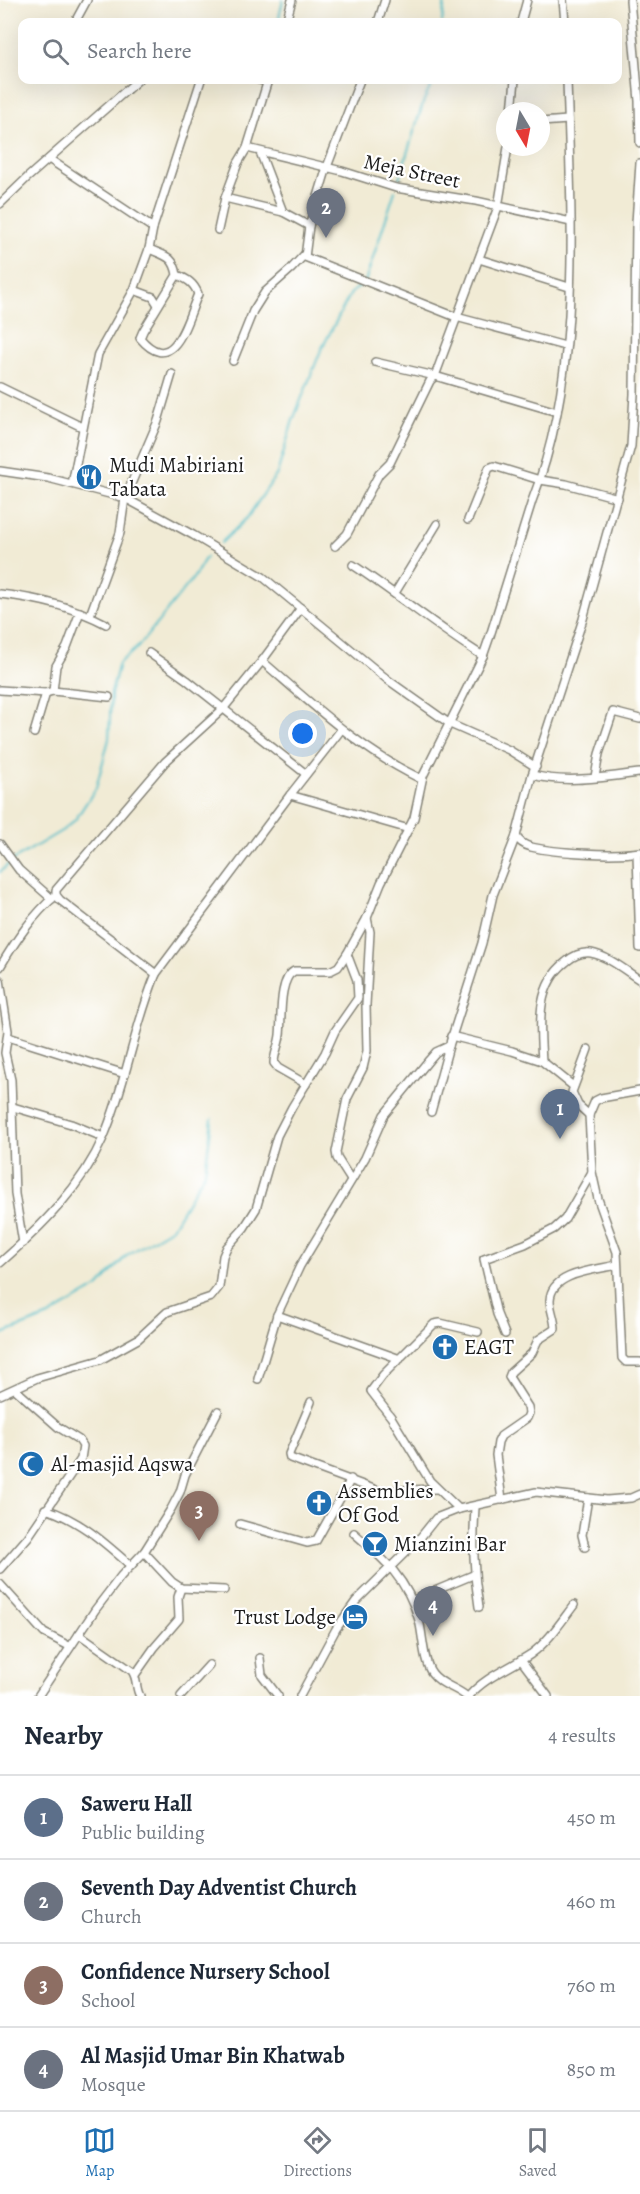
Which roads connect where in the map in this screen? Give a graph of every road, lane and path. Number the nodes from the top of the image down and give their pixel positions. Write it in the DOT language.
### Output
graph roads {
  1 [pos="87,0"];
  2 [pos="292,0"];
  3 [pos="385,0"];
  4 [pos="526,0"];
  5 [pos="563,0"];
  6 [pos="630,0"];
  7 [pos="77,18"];
  8 [pos="287,18"];
  9 [pos="379,18"];
  10 [pos="522,18"];
  11 [pos="565,18"];
  12 [pos="133,84"];
  13 [pos="200,84"];
  14 [pos="267,84"];
  15 [pos="358,84"];
  16 [pos="515,84"];
  17 [pos="567,84"];
  18 [pos="513,102"];
  19 [pos="568,120"];
  20 [pos="550,121"];
  21 [pos="640,143"];
  22 [pos="247,148"];
  23 [pos="260,152"];
  24 [pos="506,156"];
  25 [pos="49,159"];
  26 [pos="640,163"];
  27 [pos="327,167"];
  28 [pos="225,198"];
  29 [pos="0,204"];
  30 [pos="498,207"];
  31 [pos="283,212"];
  32 [pos="571,222"];
  33 [pos="309,226"];
  34 [pos="153,228"];
  35 [pos="218,230"];
  36 [pos="149,249"];
  37 [pos="304,254"];
  38 [pos="479,259"];
  39 [pos="177,275"];
  40 [pos="569,287"];
  41 [pos="134,290"];
  42 [pos="158,305"];
  43 [pos="456,317"];
  44 [pos="566,346"];
  45 [pos="233,361"];
  46 [pos="375,362"];
  47 [pos="172,374"];
  48 [pos="435,376"];
  49 [pos="0,387"];
  50 [pos="557,412"];
  51 [pos="82,427"];
  52 [pos="0,471"];
  53 [pos="540,480"];
  54 [pos="72,484"];
  55 [pos="125,498"];
  56 [pos="618,498"];
  57 [pos="468,520"];
  58 [pos="437,524"];
  59 [pos="335,546"];
  60 [pos="353,565"];
  61 [pos="395,593"];
  62 [pos="0,594"];
  63 [pos="301,608"];
  64 [pos="80,612"];
  65 [pos="90,615"];
  66 [pos="106,624"];
  67 [pos="149,653"];
  68 [pos="483,656"];
  69 [pos="262,661"];
  70 [pos="0,690"];
  71 [pos="49,692"];
  72 [pos="109,697"];
  73 [pos="223,709"];
  74 [pos="640,719"];
  75 [pos="450,724"];
  76 [pos="341,730"];
  77 [pos="34,733"];
  78 [pos="536,767"];
  79 [pos="640,773"];
  80 [pos="306,774"];
  81 [pos="532,774"];
  82 [pos="423,776"];
  83 [pos="595,777"];
  84 [pos="290,795"];
  85 [pos="409,830"];
  86 [pos="516,836"];
  87 [pos="0,844"];
  88 [pos="639,852"];
  89 [pos="54,897"];
  90 [pos="367,918"];
  91 [pos="640,948"];
  92 [pos="347,954"];
  93 [pos="0,967"];
  94 [pos="156,974"];
  95 [pos="0,980"];
  96 [pos="640,980"];
  97 [pos="452,1036"];
  98 [pos="8,1037"];
  99 [pos="448,1046"];
  100 [pos="588,1049"];
  101 [pos="542,1061"];
  102 [pos="125,1074"];
  103 [pos="306,1084"];
  104 [pos="573,1086"];
  105 [pos="640,1091"];
  106 [pos="13,1107"];
  107 [pos="431,1112"];
  108 [pos="589,1115"];
  109 [pos="103,1137"];
  110 [pos="592,1172"];
  111 [pos="351,1180"];
  112 [pos="22,1243"];
  113 [pos="0,1263"];
  114 [pos="617,1265"];
  115 [pos="277,1315"];
  116 [pos="478,1332"];
  117 [pos="505,1334"];
  118 [pos="400,1359"];
  119 [pos="640,1362"];
  120 [pos="258,1379"];
  121 [pos="15,1389"];
  122 [pos="0,1395"];
  123 [pos="311,1402"];
  124 [pos="218,1411"];
  125 [pos="351,1479"];
  126 [pos="438,1489"];
  127 [pos="640,1494"];
  128 [pos="588,1498"];
  129 [pos="502,1500"];
  130 [pos="475,1507"];
  131 [pos="45,1509"];
  132 [pos="459,1509"];
  133 [pos="240,1524"];
  134 [pos="354,1533"];
  135 [pos="585,1547"];
  136 [pos="144,1552"];
  137 [pos="131,1566"];
  138 [pos="391,1566"];
  139 [pos="0,1569"];
  140 [pos="473,1575"];
  141 [pos="0,1584"];
  142 [pos="181,1588"];
  143 [pos="224,1590"];
  144 [pos="412,1600"];
  145 [pos="574,1605"];
  146 [pos="479,1607"];
  147 [pos="79,1634"];
  148 [pos="69,1646"];
  149 [pos="260,1658"];
  150 [pos="521,1660"];
  151 [pos="208,1665"];
  152 [pos="135,1675"];
  153 [pos="38,1696"];
  154 [pos="140,1696"];
  155 [pos="181,1696"];
  156 [pos="278,1696"];
  157 [pos="300,1696"];
  158 [pos="468,1696"];
  159 [pos="548,1696"];
  1 -- 7 [label="street"];
  2 -- 8 [label="street"];
  3 -- 9 [label="street"];
  4 -- 10 [label="street"];
  5 -- 11 [label="street"];
  6 -- 21 [label="street"];
  12 -- 25 [label="street"];
  13 -- 34 [label="street"];
  14 -- 22 [label="street"];
  15 -- 27 [label="street"];
  16 -- 18 [label="street"];
  17 -- 19 [label="street"];
  19 -- 20 [label="street"];
  19 -- 32 [label="street"];
  22 -- 23 [label="street, Meja Street"];
  22 -- 28 [label="street"];
  23 -- 27 [label="street, Meja Street"];
  23 -- 31 [label="street"];
  24 -- 30 [label="street"];
  25 -- 29 [label="street"];
  25 -- 34 [label="street"];
  26 -- 56 [label="street"];
  27 -- 30 [label="street, Meja Street"];
  27 -- 33 [label="street"];
  28 -- 31 [label="street"];
  28 -- 35 [label="street"];
  30 -- 32 [label="street, Meja Street"];
  30 -- 38 [label="street"];
  31 -- 33 [label="street"];
  32 -- 40 [label="street"];
  33 -- 37 [label="street"];
  34 -- 36 [label="street"];
  36 -- 39 [label="street"];
  36 -- 41 [label="street"];
  37 -- 43 [label="street"];
  37 -- 45 [label="street"];
  38 -- 40 [label="street"];
  38 -- 43 [label="street"];
  39 -- 42 [label="street"];
  39 -- 42 [label="street"];
  40 -- 44 [label="street"];
  41 -- 42 [label="street"];
  41 -- 51 [label="street"];
  43 -- 44 [label="street"];
  43 -- 48 [label="street"];
  44 -- 50 [label="street"];
  46 -- 48 [label="street"];
  47 -- 55 [label="street"];
  48 -- 50 [label="street"];
  48 -- 59 [label="street"];
  49 -- 51 [label="street"];
  50 -- 53 [label="street"];
  51 -- 54 [label="street"];
  52 -- 54 [label="street"];
  53 -- 56 [label="street"];
  53 -- 57 [label="street"];
  53 -- 68 [label="street"];
  54 -- 55 [label="street"];
  55 -- 63 [label="street"];
  55 -- 65 [label="street"];
  56 -- 78 [label="street"];
  58 -- 61 [label="street"];
  60 -- 61 [label="street"];
  61 -- 68 [label="street"];
  62 -- 64 [label="street"];
  63 -- 69 [label="street"];
  63 -- 75 [label="street"];
  64 -- 65 [label="street"];
  64 -- 71 [label="street"];
  65 -- 66 [label="street"];
  67 -- 73 [label="street"];
  68 -- 75 [label="street"];
  69 -- 73 [label="street"];
  69 -- 76 [label="street"];
  70 -- 71 [label="street"];
  71 -- 72 [label="street"];
  71 -- 77 [label="street"];
  73 -- 80 [label="street"];
  73 -- 89 [label="street"];
  74 -- 83 [label="street"];
  75 -- 78 [label="street"];
  75 -- 82 [label="street"];
  76 -- 80 [label="street"];
  76 -- 82 [label="street"];
  78 -- 81 [label="street"];
  79 -- 83 [label="street"];
  80 -- 84 [label="street"];
  81 -- 83 [label="street"];
  81 -- 86 [label="street"];
  82 -- 85 [label="street"];
  84 -- 85 [label="street"];
  84 -- 94 [label="street"];
  85 -- 90 [label="street"];
  86 -- 88 [label="street"];
  86 -- 97 [label="street"];
  87 -- 89 [label="street"];
  88 -- 91 [label="street"];
  89 -- 93 [label="street"];
  89 -- 94 [label="street"];
  90 -- 92 [label="street"];
  90 -- 111 [label="street"];
  92 -- 103 [label="street"];
  92 -- 103 [label="street"];
  94 -- 102 [label="street"];
  95 -- 98 [label="street"];
  96 -- 101 [label="street"];
  97 -- 99 [label="street"];
  97 -- 101 [label="street"];
  98 -- 102 [label="street"];
  98 -- 106 [label="street"];
  99 -- 107 [label="street"];
  99 -- 111 [label="street"];
  100 -- 104 [label="street"];
  101 -- 104 [label="street"];
  102 -- 109 [label="street"];
  103 -- 121 [label="street"];
  104 -- 108 [label="street"];
  105 -- 108 [label="street"];
  106 -- 109 [label="street"];
  106 -- 112 [label="street"];
  108 -- 110 [label="street"];
  109 -- 112 [label="street"];
  110 -- 114 [label="street"];
  110 -- 117 [label="street"];
  111 -- 115 [label="street"];
  112 -- 113 [label="street"];
  114 -- 119 [label="street"];
  114 -- 129 [label="street"];
  115 -- 118 [label="street"];
  115 -- 120 [label="street"];
  116 -- 118 [label="street"];
  118 -- 126 [label="street"];
  121 -- 122 [label="street"];
  121 -- 131 [label="street"];
  123 -- 125 [label="street"];
  124 -- 136 [label="street"];
  125 -- 126 [label="street"];
  125 -- 133 [label="street"];
  126 -- 132 [label="street"];
  127 -- 128 [label="street"];
  128 -- 129 [label="street"];
  128 -- 135 [label="street"];
  129 -- 130 [label="street"];
  130 -- 132 [label="street"];
  130 -- 140 [label="street"];
  131 -- 137 [label="street"];
  131 -- 139 [label="street"];
  132 -- 138 [label="street"];
  134 -- 138 [label="street"];
  136 -- 137 [label="street"];
  136 -- 142 [label="street"];
  137 -- 147 [label="street"];
  138 -- 144 [label="street"];
  138 -- 157 [label="street"];
  140 -- 144 [label="street"];
  140 -- 146 [label="street"];
  141 -- 148 [label="street"];
  142 -- 143 [label="street"];
  142 -- 152 [label="street"];
  144 -- 158 [label="street"];
  145 -- 150 [label="street"];
  147 -- 148 [label="street"];
  147 -- 152 [label="street"];
  148 -- 153 [label="street"];
  149 -- 156 [label="street"];
  150 -- 158 [label="street"];
  150 -- 159 [label="street"];
  151 -- 155 [label="street"];
  152 -- 154 [label="street"];
}
